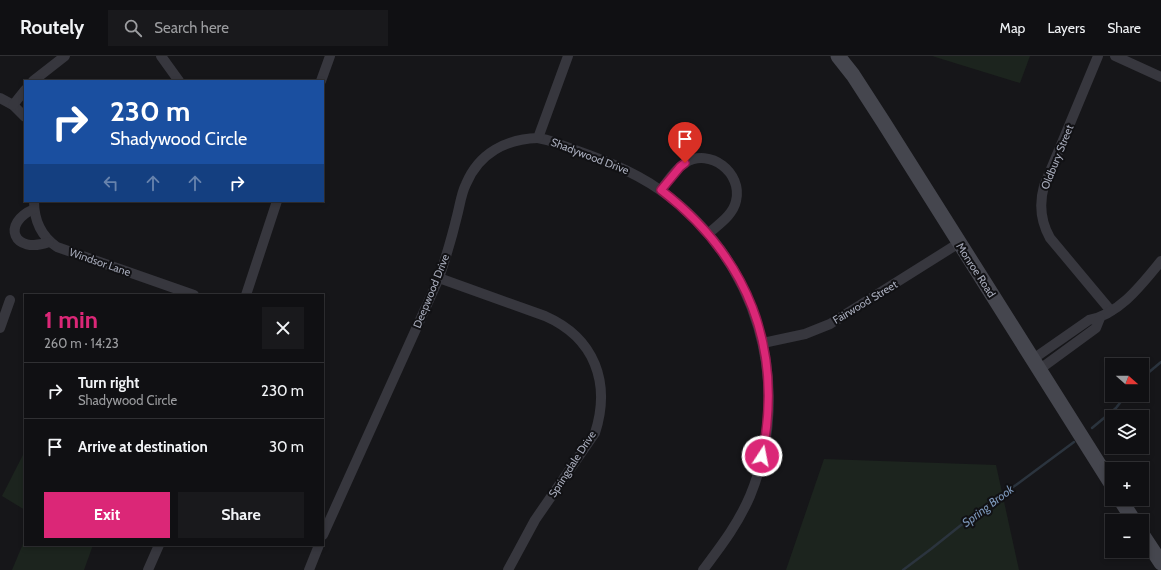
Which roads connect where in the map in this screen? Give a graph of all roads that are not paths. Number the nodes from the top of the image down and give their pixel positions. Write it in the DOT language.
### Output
graph roads {
  1 [pos="64,56"];
  2 [pos="161,56"];
  3 [pos="330,56"];
  4 [pos="568,56"];
  5 [pos="838,56"];
  6 [pos="1098,56"];
  7 [pos="1115,56"];
  8 [pos="1161,77"];
  9 [pos="34,80"];
  10 [pos="179,80"];
  11 [pos="321,80"];
  12 [pos="24,91"];
  13 [pos="0,98"];
  14 [pos="13,105"];
  15 [pos="24,116"];
  16 [pos="538,138"];
  17 [pos="661,190"];
  18 [pos="277,202"];
  19 [pos="34,205"];
  20 [pos="709,234"];
  21 [pos="49,242"];
  22 [pos="959,243"];
  23 [pos="1161,261"];
  24 [pos="439,278"];
  25 [pos="191,294"];
  26 [pos="246,294"];
  27 [pos="10,300"];
  28 [pos="1111,311"];
  29 [pos="0,328"];
  30 [pos="763,343"];
  31 [pos="1037,364"];
  32 [pos="1105,475"];
  33 [pos="324,533"];
  34 [pos="1149,545"];
  35 [pos="159,546"];
  36 [pos="319,546"];
  37 [pos="1161,563"];
  38 [pos="148,570"];
  39 [pos="309,570"];
  40 [pos="508,570"];
  41 [pos="703,570"];
  1 -- 9 [label="street"];
  2 -- 10 [label="street"];
  3 -- 11 [label="street"];
  4 -- 16 [label="street"];
  5 -- 22 [label="street, Monroe Road"];
  6 -- 28 [label="street, Oldbury Street"];
  7 -- 8 [label="street"];
  12 -- 14 [label="street"];
  13 -- 14 [label="street"];
  14 -- 15 [label="street"];
  16 -- 17 [label="street, Shadywood Drive"];
  16 -- 24 [label="street, Deepwood Drive"];
  17 -- 20 [label="street, Shadywood Drive"];
  17 -- 20 [label="street"];
  18 -- 26 [label="street"];
  19 -- 21 [label="street"];
  19 -- 21 [label="street"];
  20 -- 30 [label="street, Shadywood Drive"];
  21 -- 25 [label="street, Windsor Lane"];
  22 -- 30 [label="street, Fairwood Street"];
  22 -- 31 [label="street, Monroe Road"];
  23 -- 28 [label="street"];
  24 -- 33 [label="street, Deepwood Drive"];
  24 -- 40 [label="street, Springdale Drive"];
  27 -- 29 [label="street"];
  28 -- 31 [label="street"];
  30 -- 41 [label="street, Shadywood Drive"];
  31 -- 32 [label="street, Monroe Road"];
  34 -- 37 [label="street"];
  35 -- 38 [label="street"];
  36 -- 39 [label="street"];
}
